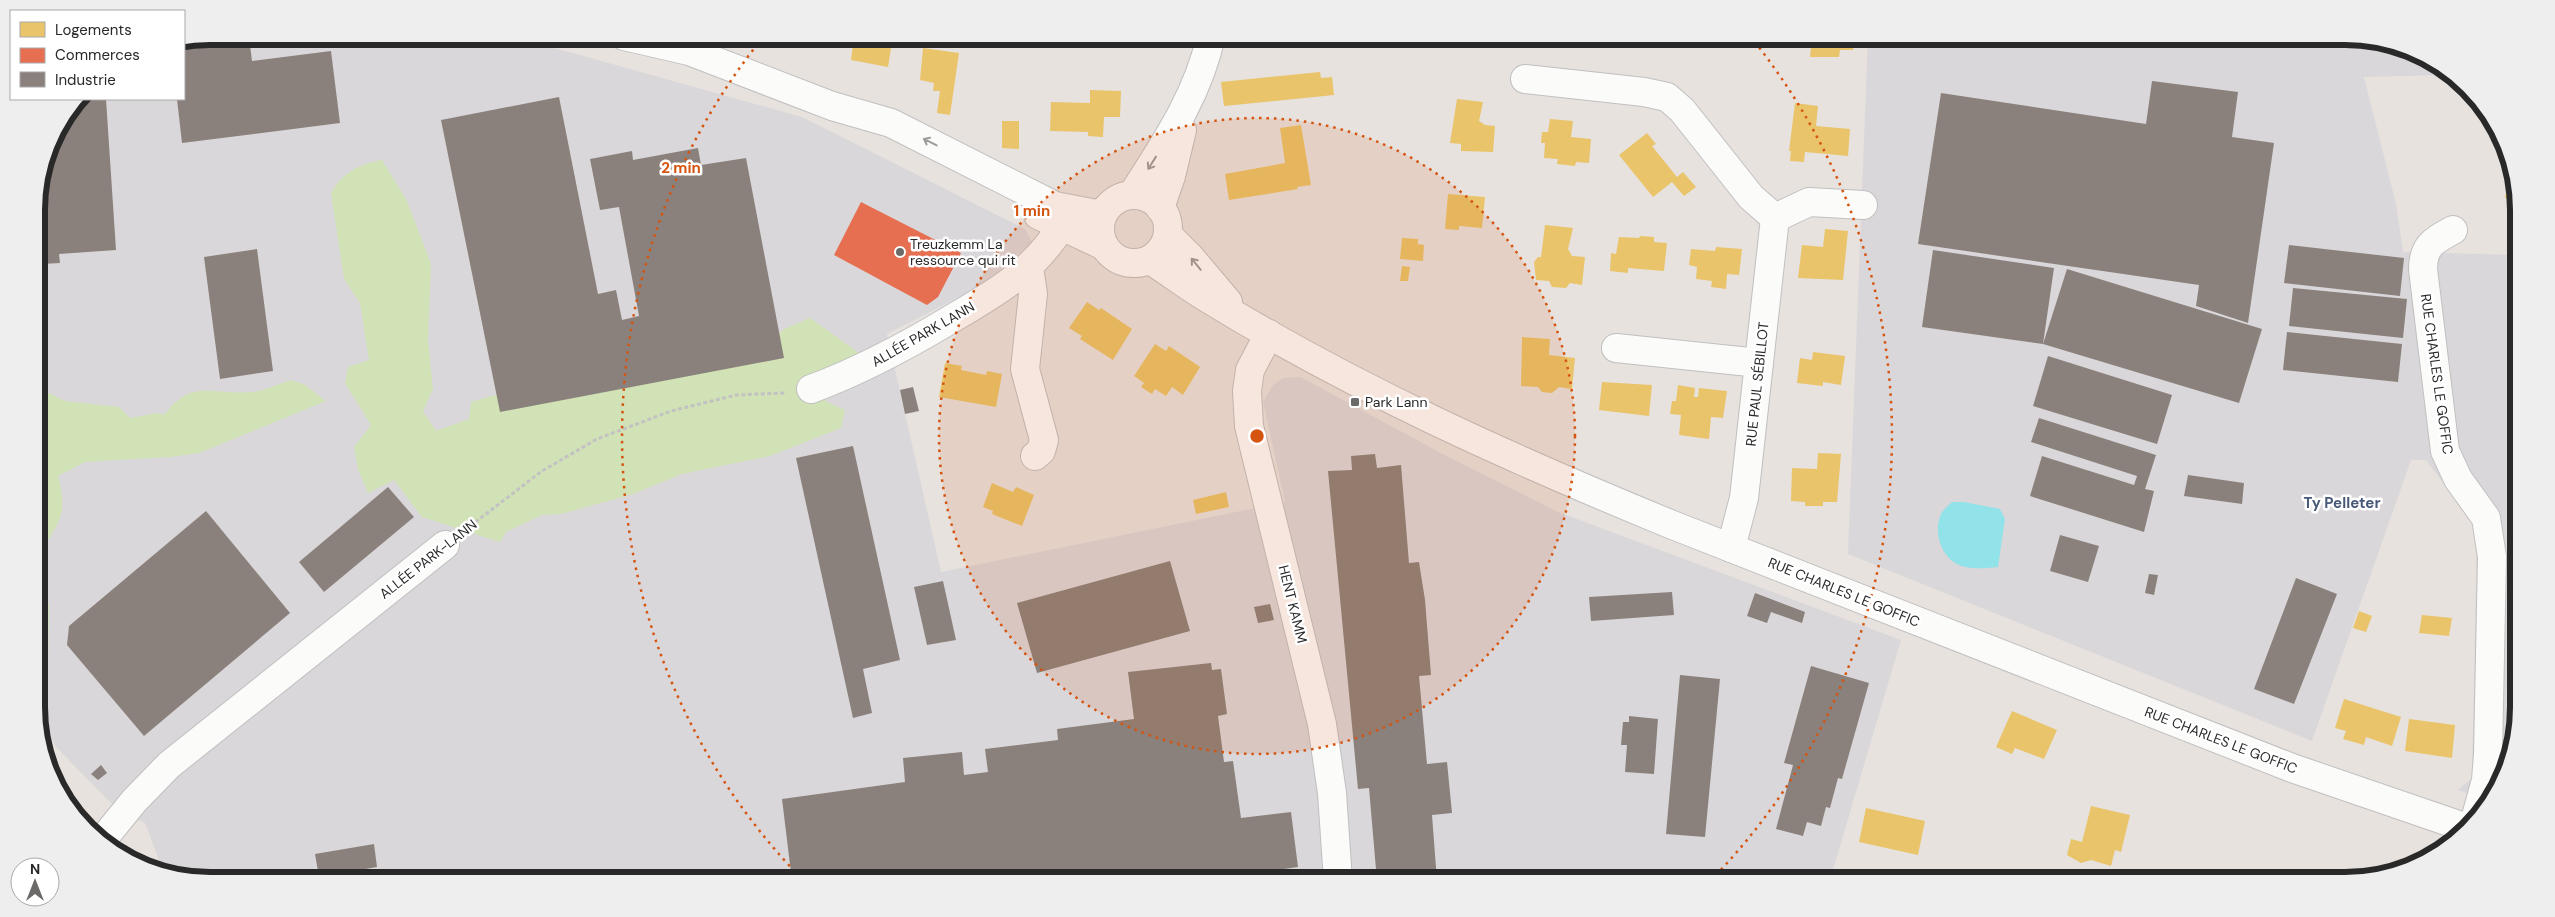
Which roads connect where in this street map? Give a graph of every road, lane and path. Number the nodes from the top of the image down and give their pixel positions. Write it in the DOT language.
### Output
graph roads {
  1 [pos="670,45"];
  2 [pos="1208,45"];
  3 [pos="1526,79"];
  4 [pos="832,106"];
  5 [pos="1187,107"];
  6 [pos="1132,195"];
  7 [pos="1863,205"];
  8 [pos="1160,208"];
  9 [pos="1102,216"];
  10 [pos="1775,218"];
  11 [pos="1061,226"];
  12 [pos="2453,230"];
  13 [pos="1168,235"];
  14 [pos="1102,245"];
  15 [pos="1150,260"];
  16 [pos="1029,267"];
  17 [pos="1238,315"];
  18 [pos="1268,334"];
  19 [pos="1616,348"];
  20 [pos="1759,363"];
  21 [pos="811,389"];
  22 [pos="1035,456"];
  23 [pos="445,545"];
  24 [pos="1731,548"];
  25 [pos="2480,801"];
  26 [pos="2460,826"];
  27 [pos="106,835"];
  28 [pos="1338,872"];
  1 -- 4 [label="street"];
  2 -- 5 [label="street"];
  3 -- 10 [label="street"];
  9 -- 4 [label="street, one-way"];
  4 -- 11 [label="street"];
  5 -- 6 [label="street, one-way"];
  5 -- 8 [label="street"];
  6 -- 8 [label="street"];
  6 -- 9 [label="street"];
  7 -- 10 [label="street"];
  8 -- 13 [label="street"];
  9 -- 14 [label="street"];
  10 -- 20 [label="street, RUE PAUL SÉBILLOT"];
  11 -- 14 [label="street"];
  11 -- 16 [label="street, ALLÉE PARK LANN"];
  12 -- 25 [label="street, RUE CHARLES LE GOFFIC"];
  13 -- 15 [label="street"];
  17 -- 13 [label="street, RUE CHARLES LE GOFFIC, one-way"];
  14 -- 15 [label="street"];
  15 -- 17 [label="street, RUE CHARLES LE GOFFIC"];
  16 -- 21 [label="street, ALLÉE PARK LANN"];
  16 -- 22 [label="street"];
  17 -- 18 [label="street, RUE CHARLES LE GOFFIC"];
  18 -- 24 [label="street, RUE CHARLES LE GOFFIC"];
  18 -- 28 [label="street, HENT KAMM"];
  19 -- 20 [label="street"];
  20 -- 24 [label="street, RUE PAUL SÉBILLOT"];
  21 -- 23 [label="path, ALLÉE PARK-LANN"];
  23 -- 27 [label="street, ALLÉE PARK-LANN"];
  24 -- 26 [label="street, RUE CHARLES LE GOFFIC"];
}
